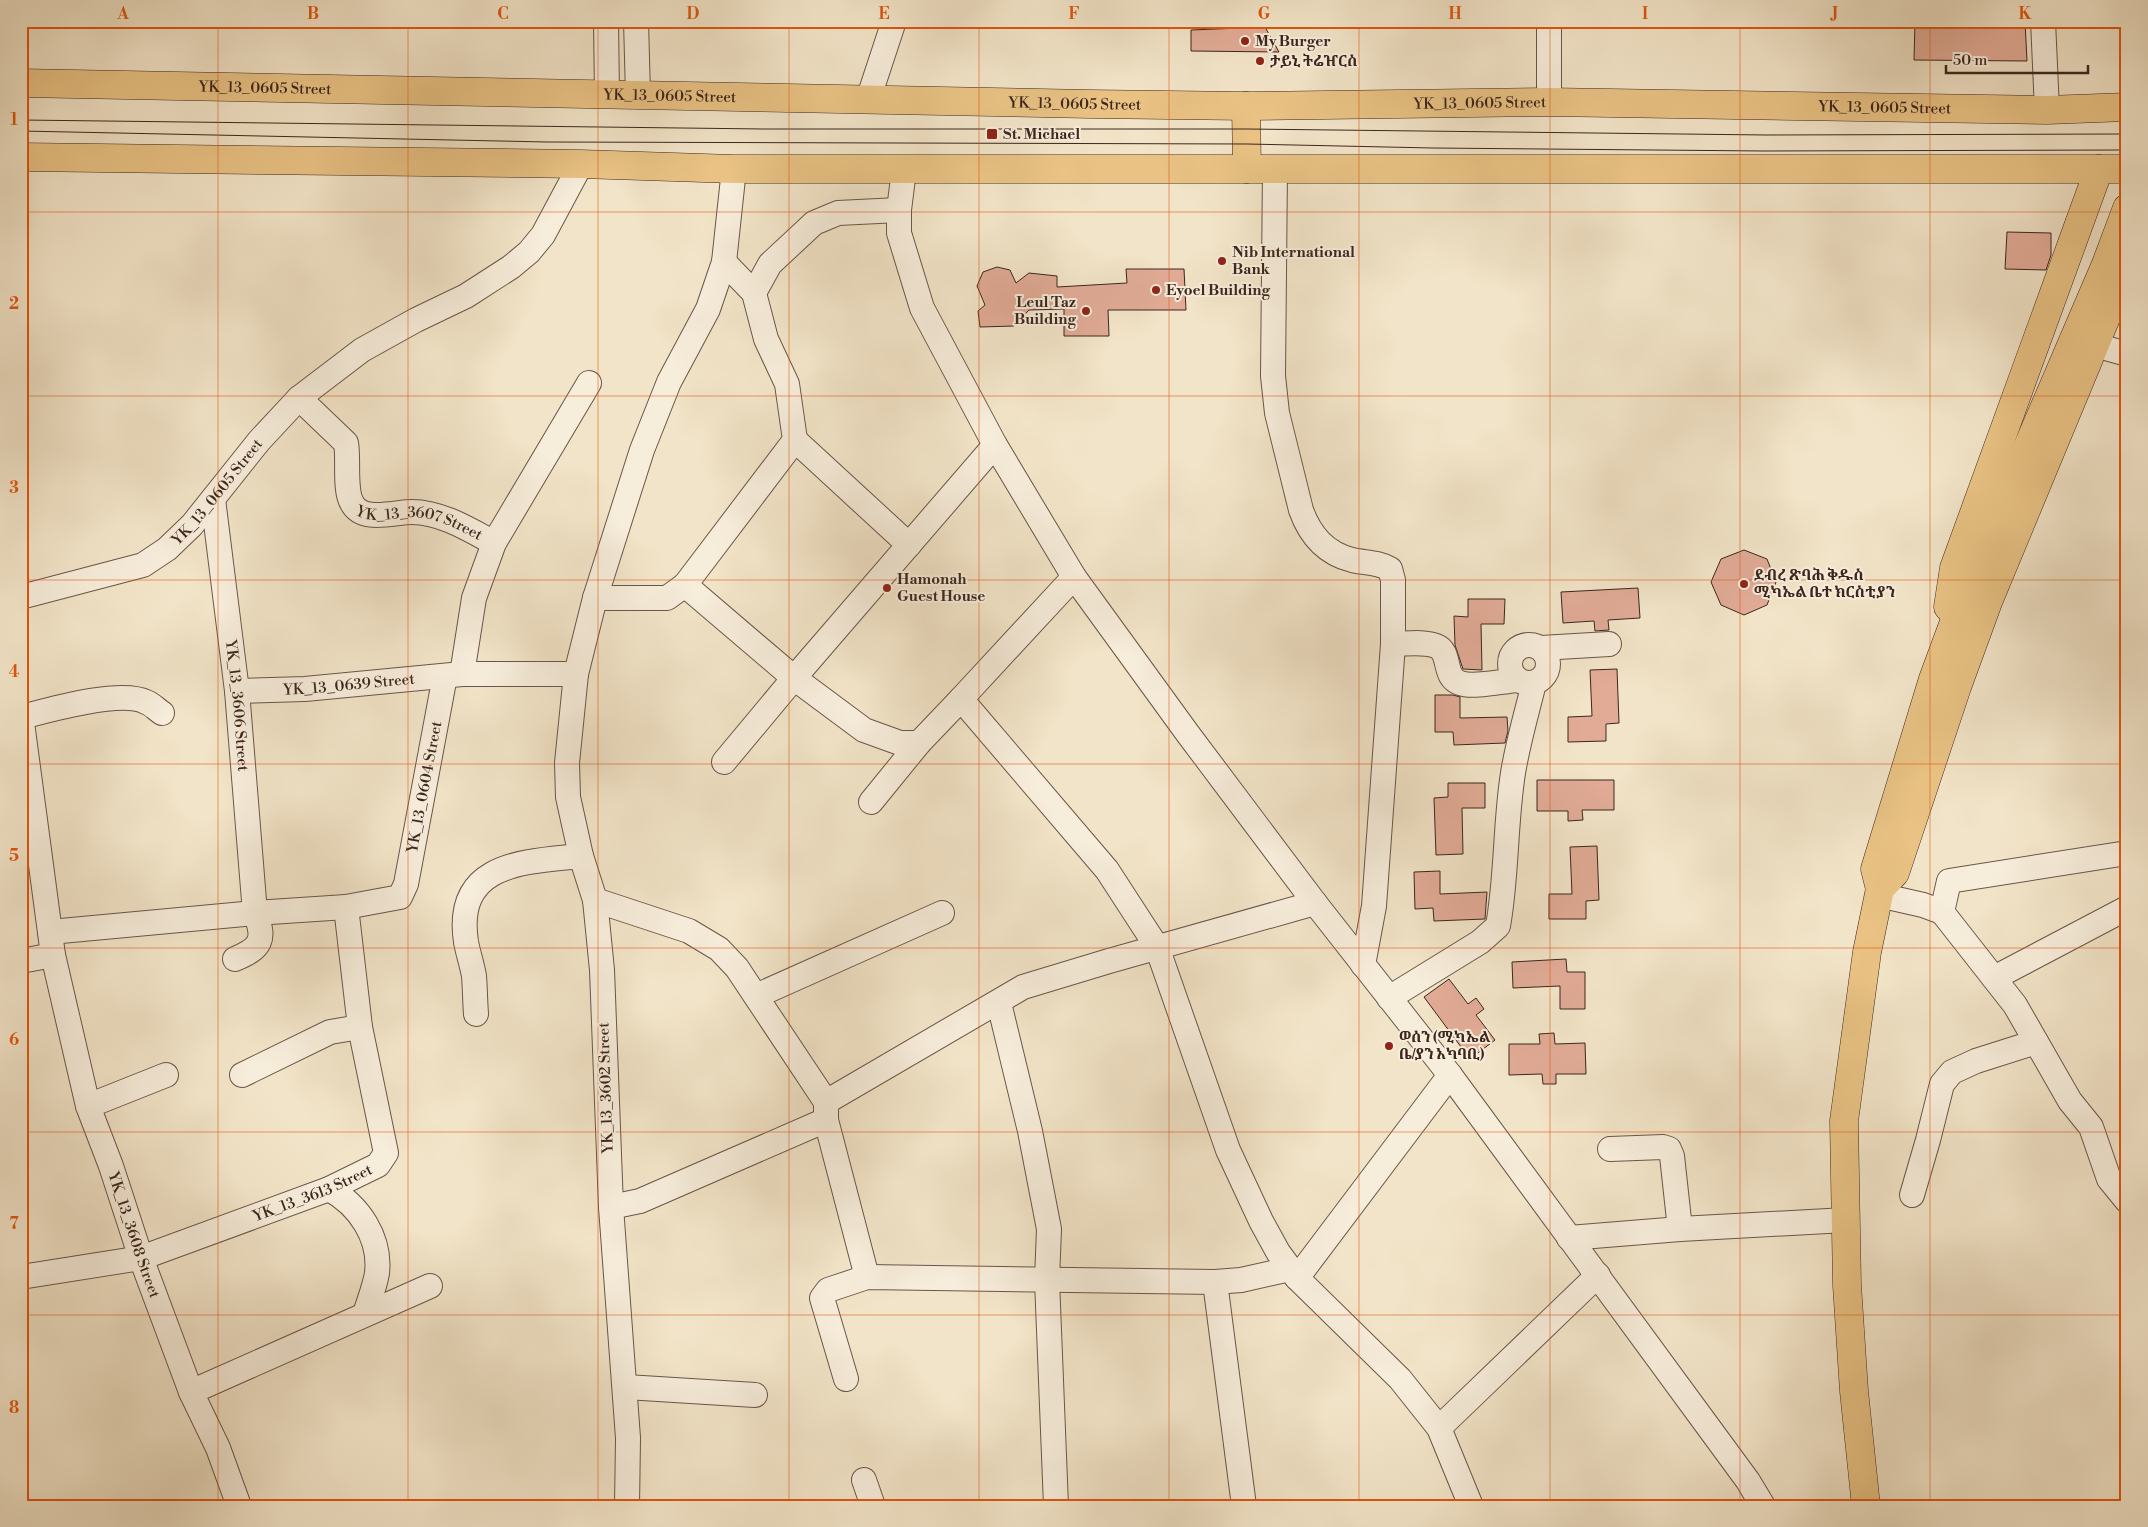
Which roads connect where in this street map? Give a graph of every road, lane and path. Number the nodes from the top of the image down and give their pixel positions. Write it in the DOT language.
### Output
graph roads {
  1 [pos="606,21"];
  2 [pos="636,21"];
  3 [pos="894,21"];
  4 [pos="1548,21"];
  5 [pos="2043,21"];
  6 [pos="21,83"];
  7 [pos="607,95"];
  8 [pos="638,96"];
  9 [pos="868,100"];
  10 [pos="1549,102"];
  11 [pos="2125,104"];
  12 [pos="1246,106"];
  13 [pos="2047,110"];
  14 [pos="21,157"];
  15 [pos="581,164"];
  16 [pos="734,169"];
  17 [pos="1248,169"];
  18 [pos="1275,169"];
  19 [pos="2099,169"];
  20 [pos="2127,169"];
  21 [pos="904,170"];
  22 [pos="2127,208"];
  23 [pos="899,210"];
  24 [pos="724,262"];
  25 [pos="2127,267"];
  26 [pos="754,293"];
  27 [pos="2127,307"];
  28 [pos="2118,352"];
  29 [pos="589,383"];
  30 [pos="299,398"];
  31 [pos="795,440"];
  32 [pos="995,445"];
  33 [pos="213,499"];
  34 [pos="494,543"];
  35 [pos="908,545"];
  36 [pos="1074,577"];
  37 [pos="685,585"];
  38 [pos="21,596"];
  39 [pos="595,598"];
  40 [pos="1976,598"];
  41 [pos="1976,636"];
  42 [pos="1947,641"];
  43 [pos="1393,644"];
  44 [pos="1610,644"];
  45 [pos="576,674"];
  46 [pos="469,675"];
  47 [pos="794,678"];
  48 [pos="1526,681"];
  49 [pos="238,691"];
  50 [pos="961,699"];
  51 [pos="162,714"];
  52 [pos="21,716"];
  53 [pos="919,743"];
  54 [pos="724,762"];
  55 [pos="871,802"];
  56 [pos="2127,853"];
  57 [pos="581,856"];
  58 [pos="1880,892"];
  59 [pos="595,900"];
  60 [pos="1315,904"];
  61 [pos="346,907"];
  62 [pos="2127,908"];
  63 [pos="1942,912"];
  64 [pos="255,913"];
  65 [pos="942,913"];
  66 [pos="52,944"];
  67 [pos="1158,947"];
  68 [pos="235,960"];
  69 [pos="21,962"];
  70 [pos="1363,965"];
  71 [pos="1994,978"];
  72 [pos="756,996"];
  73 [pos="1389,998"];
  74 [pos="999,1003"];
  75 [pos="476,1014"];
  76 [pos="360,1027"];
  77 [pos="2036,1042"];
  78 [pos="242,1074"];
  79 [pos="166,1075"];
  80 [pos="1450,1075"];
  81 [pos="88,1106"];
  82 [pos="826,1111"];
  83 [pos="1610,1149"];
  84 [pos="2118,1174"];
  85 [pos="329,1189"];
  86 [pos="1912,1194"];
  87 [pos="2127,1201"];
  88 [pos="611,1207"];
  89 [pos="1846,1220"];
  90 [pos="1680,1229"];
  91 [pos="1569,1238"];
  92 [pos="141,1258"];
  93 [pos="1294,1273"];
  94 [pos="1598,1275"];
  95 [pos="21,1277"];
  96 [pos="867,1277"];
  97 [pos="1047,1280"];
  98 [pos="1215,1282"];
  99 [pos="430,1286"];
  100 [pos="365,1314"];
  101 [pos="846,1378"];
  102 [pos="626,1387"];
  103 [pos="191,1392"];
  104 [pos="755,1395"];
  105 [pos="1439,1428"];
  106 [pos="864,1480"];
  107 [pos="239,1506"];
  108 [pos="627,1506"];
  109 [pos="872,1506"];
  110 [pos="1056,1506"];
  111 [pos="1244,1506"];
  112 [pos="1470,1506"];
  113 [pos="1763,1506"];
  114 [pos="1866,1506"];
  1 -- 7 [label="street"];
  2 -- 8 [label="street"];
  3 -- 9 [label="street"];
  4 -- 10 [label="street"];
  5 -- 13 [label="street"];
  6 -- 7 [label="main road, YK_13_0605 Street"];
  7 -- 8 [label="main road, YK_13_0605 Street"];
  8 -- 9 [label="main road, YK_13_0605 Street"];
  9 -- 12 [label="main road, YK_13_0605 Street"];
  10 -- 12 [label="main road, YK_13_0605 Street"];
  10 -- 13 [label="main road, YK_13_0605 Street"];
  11 -- 13 [label="main road, YK_13_0605 Street"];
  12 -- 17 [label="main road"];
  14 -- 15 [label="main road"];
  15 -- 16 [label="main road"];
  15 -- 30 [label="street, YK_13_0605 Street"];
  16 -- 21 [label="main road"];
  16 -- 24 [label="street, YK_13_3602 Street"];
  17 -- 18 [label="main road"];
  17 -- 21 [label="main road"];
  18 -- 19 [label="main road"];
  18 -- 43 [label="street"];
  19 -- 20 [label="main road"];
  19 -- 42 [label="main road"];
  21 -- 23 [label="street"];
  22 -- 40 [label="main road"];
  23 -- 26 [label="street"];
  23 -- 32 [label="street"];
  24 -- 26 [label="street"];
  24 -- 39 [label="street, YK_13_3602 Street"];
  25 -- 40 [label="main road"];
  26 -- 31 [label="street"];
  27 -- 28 [label="main road"];
  28 -- 41 [label="main road"];
  29 -- 34 [label="street, YK_13_0604 Street"];
  30 -- 33 [label="street, YK_13_0605 Street"];
  30 -- 34 [label="street, YK_13_3607 Street"];
  31 -- 35 [label="street"];
  31 -- 37 [label="street"];
  32 -- 35 [label="street"];
  32 -- 36 [label="street"];
  33 -- 38 [label="street, YK_13_0605 Street"];
  33 -- 49 [label="street, YK_13_3606 Street"];
  34 -- 46 [label="street, YK_13_0604 Street"];
  35 -- 47 [label="street"];
  36 -- 50 [label="street"];
  36 -- 60 [label="street"];
  37 -- 39 [label="street"];
  37 -- 47 [label="street"];
  39 -- 45 [label="street, YK_13_3602 Street"];
  40 -- 41 [label="main road"];
  40 -- 42 [label="main road"];
  41 -- 58 [label="main road"];
  42 -- 58 [label="main road"];
  43 -- 48 [label="street"];
  43 -- 70 [label="street"];
  44 -- 48 [label="street"];
  45 -- 46 [label="street, YK_13_0639 Street"];
  45 -- 57 [label="street, YK_13_3602 Street"];
  46 -- 49 [label="street, YK_13_0639 Street"];
  46 -- 61 [label="street, YK_13_0604 Street"];
  47 -- 53 [label="street"];
  47 -- 54 [label="street"];
  48 -- 73 [label="street"];
  49 -- 64 [label="street, YK_13_3606 Street"];
  50 -- 53 [label="street"];
  50 -- 67 [label="street"];
  51 -- 52 [label="street"];
  52 -- 66 [label="street, YK_13_3608 Street"];
  53 -- 55 [label="street"];
  56 -- 63 [label="street"];
  57 -- 59 [label="street, YK_13_3602 Street"];
  57 -- 75 [label="street"];
  58 -- 63 [label="street"];
  58 -- 89 [label="main road"];
  59 -- 72 [label="street"];
  59 -- 88 [label="street, YK_13_3602 Street"];
  60 -- 67 [label="street"];
  60 -- 70 [label="street"];
  61 -- 64 [label="street"];
  61 -- 76 [label="street, YK_13_3613 Street"];
  62 -- 71 [label="street"];
  63 -- 71 [label="street"];
  64 -- 66 [label="street"];
  64 -- 68 [label="street, YK_13_3606 Street"];
  65 -- 72 [label="street"];
  66 -- 69 [label="street"];
  66 -- 81 [label="street, YK_13_3608 Street"];
  67 -- 74 [label="street"];
  67 -- 93 [label="street"];
  70 -- 73 [label="street"];
  71 -- 77 [label="street"];
  72 -- 82 [label="street"];
  73 -- 80 [label="street"];
  74 -- 82 [label="street"];
  74 -- 97 [label="street"];
  76 -- 78 [label="street"];
  76 -- 85 [label="street, YK_13_3613 Street"];
  77 -- 84 [label="street"];
  77 -- 86 [label="street"];
  79 -- 81 [label="street"];
  80 -- 91 [label="street"];
  80 -- 93 [label="street"];
  81 -- 92 [label="street, YK_13_3608 Street"];
  82 -- 88 [label="street"];
  82 -- 96 [label="street"];
  83 -- 90 [label="street"];
  84 -- 87 [label="street"];
  85 -- 92 [label="street, YK_13_3613 Street"];
  85 -- 100 [label="street"];
  88 -- 102 [label="street, YK_13_3602 Street"];
  89 -- 90 [label="street"];
  89 -- 114 [label="main road"];
  90 -- 91 [label="street"];
  91 -- 94 [label="street"];
  92 -- 95 [label="street, YK_13_3613 Street"];
  92 -- 103 [label="street, YK_13_3608 Street"];
  93 -- 98 [label="street"];
  93 -- 105 [label="street"];
  94 -- 105 [label="street"];
  94 -- 113 [label="street"];
  96 -- 97 [label="street"];
  96 -- 101 [label="street"];
  97 -- 98 [label="street"];
  97 -- 110 [label="street"];
  98 -- 111 [label="street"];
  99 -- 100 [label="street"];
  100 -- 103 [label="street"];
  102 -- 104 [label="street"];
  102 -- 108 [label="street, YK_13_3602 Street"];
  103 -- 107 [label="street, YK_13_3608 Street"];
  105 -- 112 [label="street"];
  106 -- 109 [label="street"];
}
